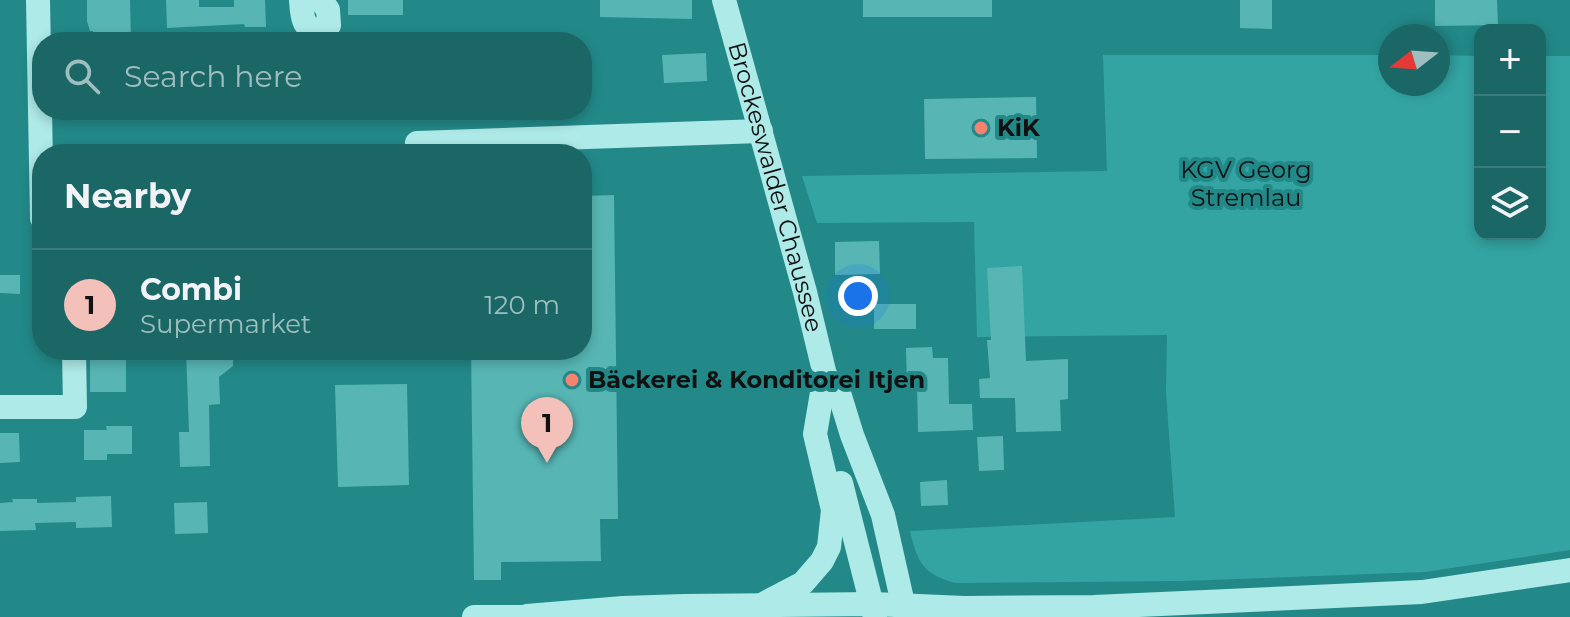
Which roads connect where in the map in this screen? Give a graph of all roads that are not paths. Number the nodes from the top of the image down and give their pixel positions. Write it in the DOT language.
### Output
graph roads {
  1 [pos="38,0"];
  2 [pos="301,0"];
  3 [pos="321,0"];
  4 [pos="724,0"];
  5 [pos="39,32"];
  6 [pos="40,120"];
  7 [pos="761,131"];
  8 [pos="417,143"];
  9 [pos="41,144"];
  10 [pos="74,360"];
  11 [pos="825,375"];
  12 [pos="0,407"];
  13 [pos="820,408"];
  14 [pos="1570,570"];
  15 [pos="1570,586"];
  16 [pos="759,606"];
  17 [pos="889,610"];
  18 [pos="527,616"];
  19 [pos="474,617"];
  20 [pos="538,617"];
  21 [pos="1221,617"];
  1 -- 5 [label="street"];
  2 -- 3 [label="street"];
  4 -- 7 [label="street, Brockeswalder Chaussee"];
  6 -- 9 [label="street"];
  7 -- 8 [label="street"];
  7 -- 11 [label="street, Brockeswalder Chaussee"];
  10 -- 12 [label="street"];
  11 -- 13 [label="street, Brockeswalder Chaussee"];
  11 -- 17 [label="street, Brockeswalder Chaussee"];
  13 -- 16 [label="street"];
  13 -- 17 [label="street, Brockeswalder Chaussee"];
  14 -- 17 [label="street"];
  15 -- 21 [label="street"];
  16 -- 17 [label="street"];
  16 -- 18 [label="street"];
  18 -- 19 [label="street"];
  18 -- 20 [label="street"];
}
